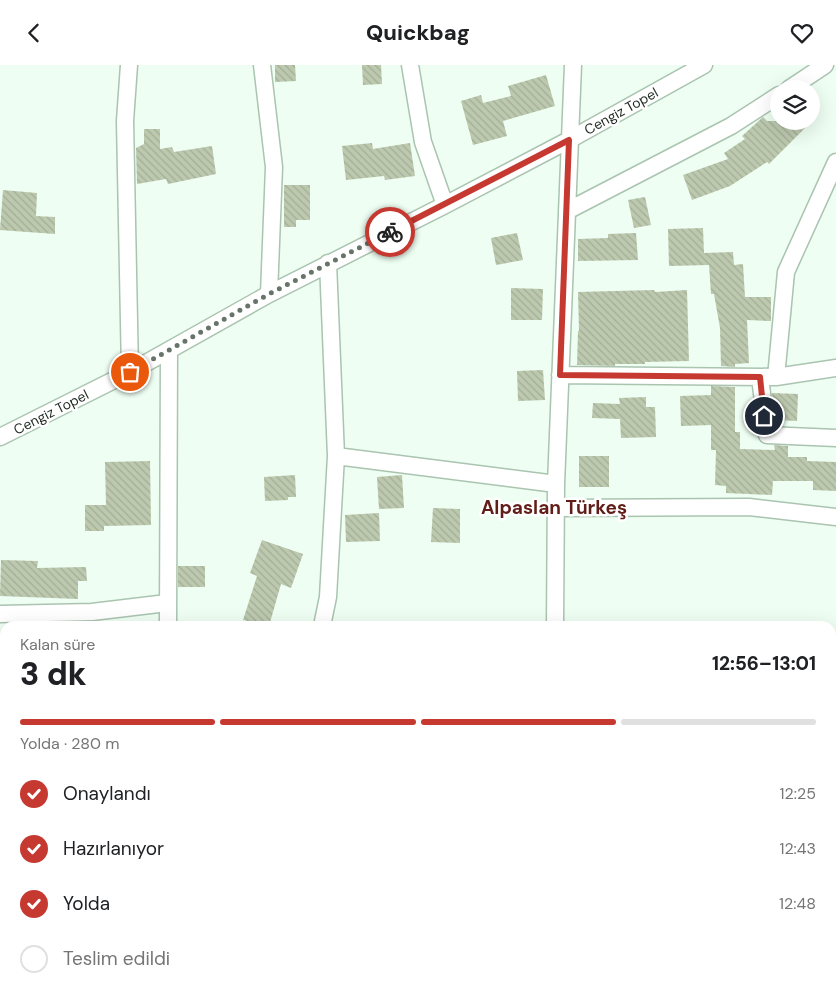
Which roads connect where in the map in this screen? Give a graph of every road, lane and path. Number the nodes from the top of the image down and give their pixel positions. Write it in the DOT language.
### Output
graph roads {
  1 [pos="129,65"];
  2 [pos="262,65"];
  3 [pos="410,65"];
  4 [pos="573,65"];
  5 [pos="704,65"];
  6 [pos="825,65"];
  7 [pos="802,80"];
  8 [pos="770,101"];
  9 [pos="569,140"];
  10 [pos="836,162"];
  11 [pos="445,205"];
  12 [pos="566,211"];
  13 [pos="328,263"];
  14 [pos="269,294"];
  15 [pos="169,350"];
  16 [pos="836,369"];
  17 [pos="130,372"];
  18 [pos="560,375"];
  19 [pos="768,377"];
  20 [pos="3,436"];
  21 [pos="836,438"];
  22 [pos="336,456"];
  23 [pos="556,484"];
  24 [pos="556,508"];
  25 [pos="836,517"];
  26 [pos="167,603"];
  27 [pos="0,614"];
  28 [pos="168,621"];
  29 [pos="323,621"];
  30 [pos="555,621"];
  1 -- 17 [label="street"];
  2 -- 14 [label="street"];
  3 -- 11 [label="street"];
  4 -- 9 [label="street"];
  5 -- 9 [label="street, Cengiz Topel"];
  6 -- 7 [label="street"];
  8 -- 12 [label="street"];
  9 -- 11 [label="street, Cengiz Topel"];
  9 -- 12 [label="street"];
  10 -- 19 [label="street"];
  11 -- 13 [label="street, Cengiz Topel"];
  12 -- 18 [label="street"];
  13 -- 14 [label="street, Cengiz Topel"];
  13 -- 22 [label="street"];
  14 -- 15 [label="street, Cengiz Topel"];
  15 -- 17 [label="street, Cengiz Topel"];
  15 -- 26 [label="street"];
  16 -- 19 [label="street"];
  17 -- 20 [label="street, Cengiz Topel"];
  18 -- 19 [label="street"];
  18 -- 23 [label="street"];
  19 -- 21 [label="street"];
  22 -- 23 [label="street"];
  22 -- 29 [label="street"];
  23 -- 24 [label="street"];
  24 -- 25 [label="street"];
  24 -- 30 [label="street"];
  26 -- 27 [label="street"];
  26 -- 28 [label="street"];
}
